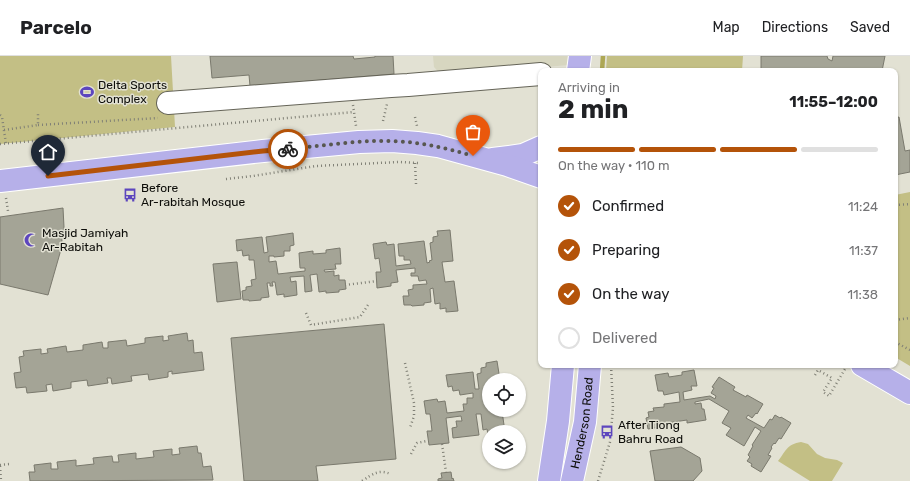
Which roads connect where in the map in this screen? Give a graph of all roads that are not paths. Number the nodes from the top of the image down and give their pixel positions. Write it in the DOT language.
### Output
graph roads {
  1 [pos="580,56"];
  2 [pos="578,68"];
  3 [pos="538,74"];
  4 [pos="168,103"];
  5 [pos="538,148"];
  6 [pos="486,160"];
  7 [pos="538,178"];
  8 [pos="0,181"];
  9 [pos="563,368"];
  10 [pos="590,368"];
  11 [pos="867,368"];
  12 [pos="910,393"];
  13 [pos="549,481"];
  14 [pos="572,481"];
  1 -- 2 [label="main road"];
  3 -- 4 [label="lane"];
  5 -- 6 [label="main road"];
  6 -- 7 [label="main road"];
  6 -- 8 [label="main road"];
  9 -- 13 [label="main road, Henderson Road"];
  10 -- 14 [label="main road, Henderson Road"];
  11 -- 12 [label="main road"];
}
